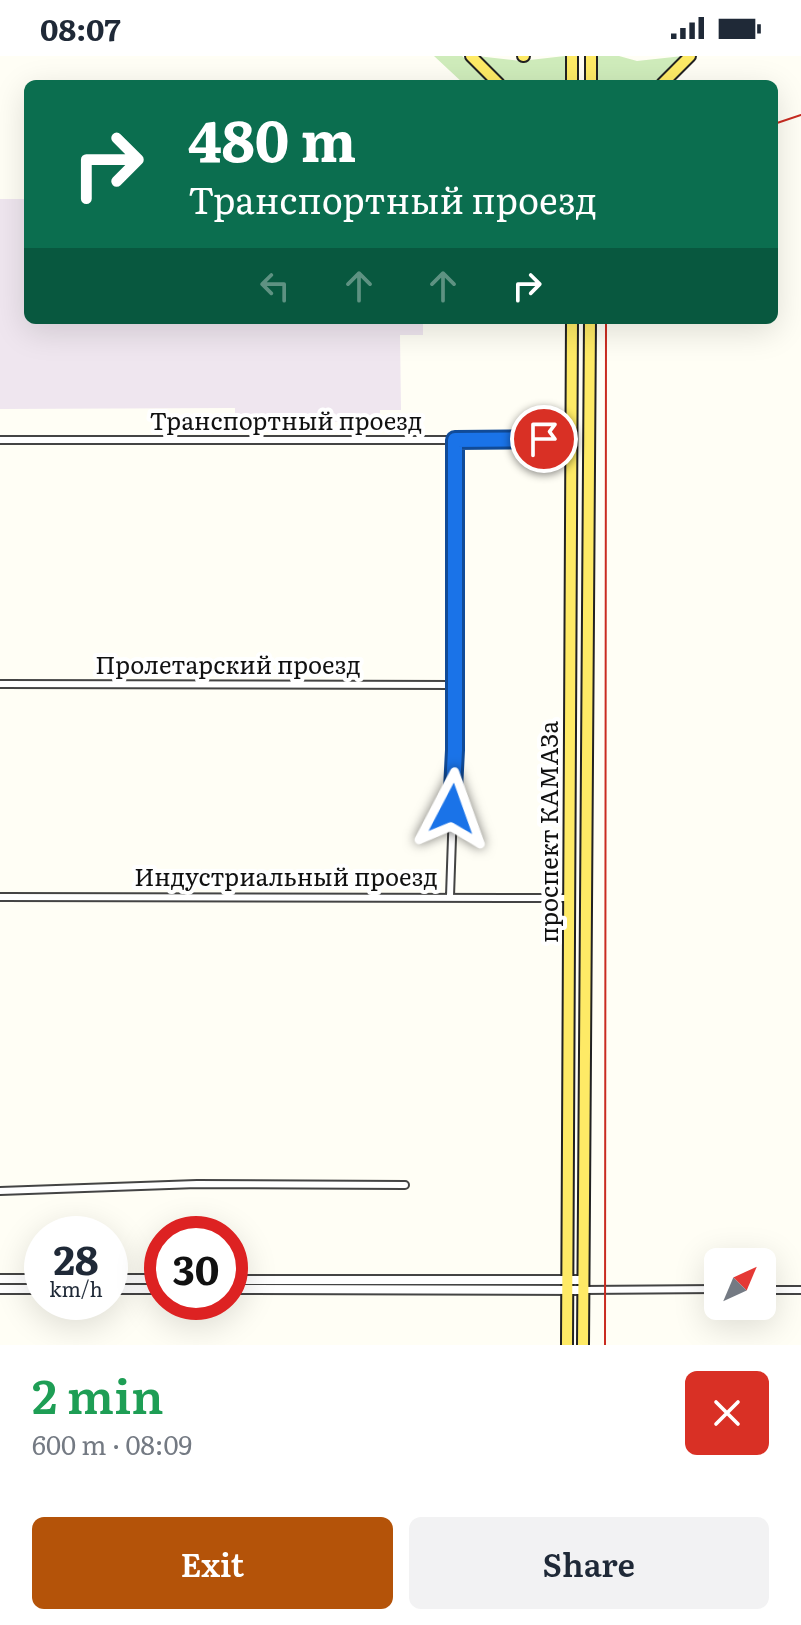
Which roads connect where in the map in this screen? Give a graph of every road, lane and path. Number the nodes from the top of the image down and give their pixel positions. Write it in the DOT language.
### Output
graph roads {
  1 [pos="471,56"];
  2 [pos="572,56"];
  3 [pos="591,56"];
  4 [pos="690,56"];
  5 [pos="495,80"];
  6 [pos="572,80"];
  7 [pos="591,80"];
  8 [pos="666,80"];
  9 [pos="572,324"];
  10 [pos="590,324"];
  11 [pos="0,440"];
  12 [pos="455,440"];
  13 [pos="571,440"];
  14 [pos="572,587"];
  15 [pos="589,589"];
  16 [pos="0,684"];
  17 [pos="455,685"];
  18 [pos="450,896"];
  19 [pos="0,897"];
  20 [pos="571,898"];
  21 [pos="568,997"];
  22 [pos="583,1003"];
  23 [pos="568,1034"];
  24 [pos="583,1036"];
  25 [pos="405,1185"];
  26 [pos="0,1191"];
  27 [pos="0,1279"];
  28 [pos="24,1279"];
  29 [pos="248,1281"];
  30 [pos="298,1285"];
  31 [pos="568,1285"];
  32 [pos="583,1285"];
  33 [pos="248,1288"];
  34 [pos="0,1289"];
  35 [pos="24,1289"];
  36 [pos="704,1289"];
  37 [pos="776,1290"];
  38 [pos="801,1290"];
  39 [pos="567,1345"];
  40 [pos="583,1345"];
  1 -- 5 [label="main road"];
  2 -- 6 [label="main road"];
  3 -- 7 [label="main road"];
  4 -- 8 [label="main road"];
  9 -- 13 [label="main road, проспект КАМАЗа"];
  10 -- 15 [label="main road, проспект КАМАЗа"];
  11 -- 12 [label="street, Транспортный проезд"];
  12 -- 13 [label="street, Транспортный проезд"];
  12 -- 17 [label="street"];
  13 -- 14 [label="main road, проспект КАМАЗа"];
  14 -- 15 [label="main road"];
  14 -- 20 [label="main road, проспект КАМАЗа"];
  15 -- 22 [label="main road, проспект КАМАЗа"];
  16 -- 17 [label="street, Пролетарский проезд"];
  17 -- 18 [label="street"];
  18 -- 19 [label="street, Индустриальный проезд"];
  18 -- 20 [label="street, Индустриальный проезд"];
  20 -- 21 [label="main road, проспект КАМАЗа"];
  21 -- 22 [label="main road"];
  21 -- 23 [label="main road, проспект КАМАЗа"];
  22 -- 24 [label="main road, проспект КАМАЗа"];
  23 -- 24 [label="main road"];
  23 -- 31 [label="main road, проспект КАМАЗа"];
  24 -- 32 [label="main road, проспект КАМАЗа"];
  25 -- 26 [label="street"];
  27 -- 28 [label="street"];
  29 -- 30 [label="street"];
  30 -- 31 [label="street"];
  30 -- 33 [label="street"];
  31 -- 32 [label="street"];
  31 -- 39 [label="main road, проспект КАМАЗа"];
  32 -- 36 [label="street"];
  32 -- 40 [label="main road, проспект КАМАЗа"];
  34 -- 35 [label="street"];
  37 -- 38 [label="street"];
}
